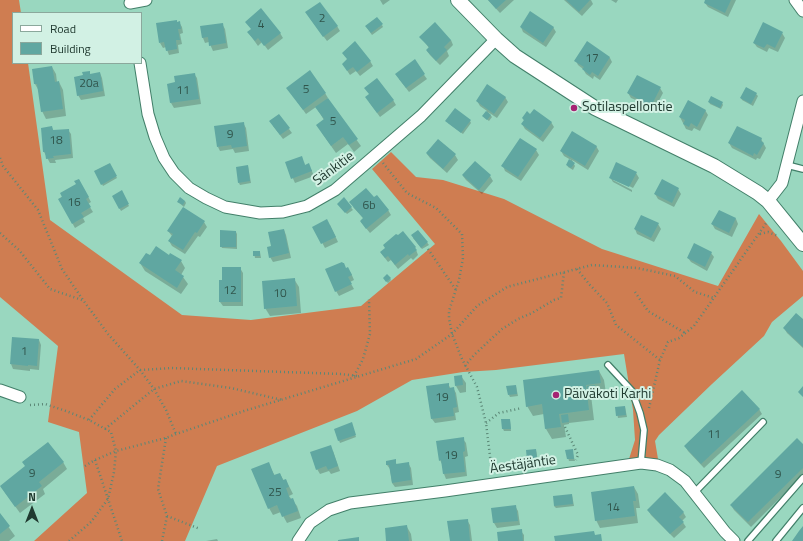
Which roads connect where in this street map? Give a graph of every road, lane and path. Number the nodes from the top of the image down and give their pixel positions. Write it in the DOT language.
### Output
graph roads {
  1 [pos="146,0"];
  2 [pos="458,0"];
  3 [pos="795,0"];
  4 [pos="131,5"];
  5 [pos="803,11"];
  6 [pos="496,39"];
  7 [pos="140,64"];
  8 [pos="803,101"];
  9 [pos="801,119"];
  10 [pos="377,155"];
  11 [pos="0,158"];
  12 [pos="787,165"];
  13 [pos="803,169"];
  14 [pos="768,201"];
  15 [pos="768,220"];
  16 [pos="0,233"];
  17 [pos="759,234"];
  18 [pos="782,237"];
  19 [pos="803,244"];
  20 [pos="428,249"];
  21 [pos="577,269"];
  22 [pos="564,272"];
  23 [pos="456,290"];
  24 [pos="636,292"];
  25 [pos="714,298"];
  26 [pos="369,299"];
  27 [pos="83,300"];
  28 [pos="685,333"];
  29 [pos="452,334"];
  30 [pos="660,360"];
  31 [pos="608,365"];
  32 [pos="466,366"];
  33 [pos="140,370"];
  34 [pos="354,376"];
  35 [pos="360,376"];
  36 [pos="154,389"];
  37 [pos="0,390"];
  38 [pos="282,400"];
  39 [pos="23,401"];
  40 [pos="522,408"];
  41 [pos="90,420"];
  42 [pos="763,422"];
  43 [pos="486,423"];
  44 [pos="565,427"];
  45 [pos="105,428"];
  46 [pos="644,430"];
  47 [pos="176,434"];
  48 [pos="166,438"];
  49 [pos="116,451"];
  50 [pos="95,460"];
  51 [pos="576,463"];
  52 [pos="641,463"];
  53 [pos="85,466"];
  54 [pos="803,478"];
  55 [pos="493,484"];
  56 [pos="694,493"];
  57 [pos="108,499"];
  58 [pos="803,508"];
  59 [pos="167,516"];
  60 [pos="200,529"];
  61 [pos="69,541"];
  62 [pos="122,541"];
  63 [pos="162,541"];
  64 [pos="298,541"];
  65 [pos="734,541"];
  66 [pos="748,541"];
  67 [pos="776,541"];
  1 -- 4 [label="street"];
  2 -- 6 [label="street"];
  3 -- 5 [label="street"];
  6 -- 10 [label="street, Sänkitie"];
  6 -- 14 [label="street"];
  7 -- 10 [label="street, Sänkitie"];
  8 -- 9 [label="street"];
  9 -- 12 [label="street"];
  10 -- 23 [label="path"];
  11 -- 27 [label="path"];
  12 -- 13 [label="lane"];
  12 -- 14 [label="street"];
  14 -- 19 [label="street"];
  15 -- 17 [label="path"];
  16 -- 27 [label="path"];
  17 -- 18 [label="path"];
  17 -- 25 [label="path"];
  20 -- 23 [label="path"];
  21 -- 22 [label="path"];
  21 -- 25 [label="path"];
  21 -- 30 [label="path"];
  22 -- 29 [label="path"];
  22 -- 32 [label="path"];
  23 -- 29 [label="path"];
  24 -- 28 [label="path"];
  25 -- 28 [label="path"];
  26 -- 34 [label="path"];
  27 -- 33 [label="path"];
  28 -- 30 [label="path"];
  29 -- 32 [label="path"];
  29 -- 35 [label="path"];
  30 -- 46 [label="path"];
  31 -- 46 [label="lane"];
  32 -- 43 [label="path"];
  33 -- 34 [label="path"];
  33 -- 36 [label="path"];
  33 -- 41 [label="path"];
  34 -- 35 [label="path"];
  35 -- 38 [label="path"];
  36 -- 38 [label="path"];
  36 -- 45 [label="path"];
  36 -- 47 [label="path"];
  37 -- 39 [label="street"];
  38 -- 47 [label="path"];
  39 -- 41 [label="path"];
  40 -- 43 [label="path"];
  41 -- 45 [label="path"];
  42 -- 56 [label="lane"];
  43 -- 55 [label="path"];
  44 -- 51 [label="path"];
  45 -- 49 [label="path"];
  46 -- 52 [label="lane"];
  47 -- 48 [label="path"];
  48 -- 49 [label="path"];
  48 -- 59 [label="path"];
  49 -- 50 [label="path"];
  49 -- 57 [label="path"];
  50 -- 53 [label="path"];
  50 -- 57 [label="path"];
  52 -- 55 [label="street, Äestäjäntie"];
  52 -- 56 [label="street, Äestäjäntie"];
  54 -- 66 [label="lane"];
  55 -- 64 [label="street, Äestäjäntie"];
  56 -- 65 [label="street, Äestäjäntie"];
  57 -- 61 [label="path"];
  57 -- 62 [label="path"];
  58 -- 67 [label="lane"];
  59 -- 60 [label="path"];
  59 -- 63 [label="path"];
}
